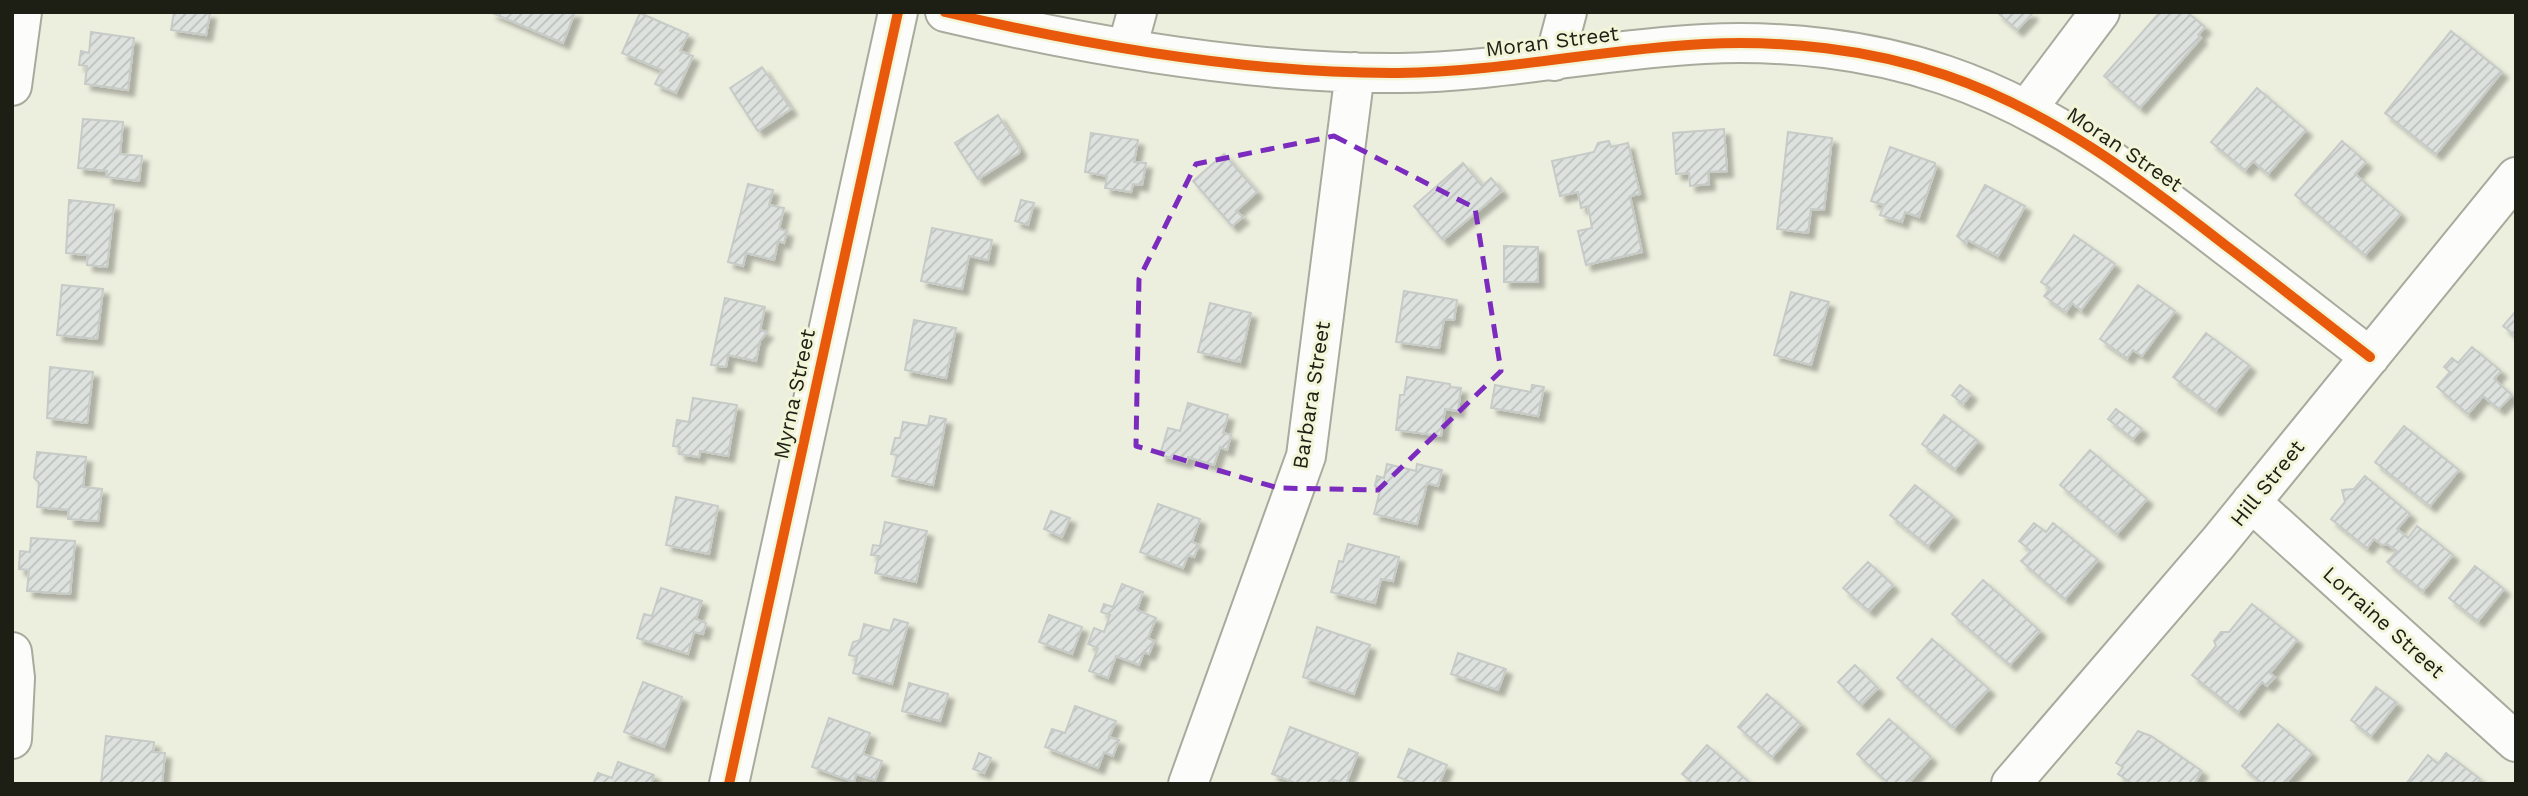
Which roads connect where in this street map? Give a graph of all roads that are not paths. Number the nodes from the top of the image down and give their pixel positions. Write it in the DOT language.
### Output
graph roads {
  1 [pos="22,12"];
  2 [pos="898,12"];
  3 [pos="945,12"];
  4 [pos="1567,12"];
  5 [pos="2100,12"];
  6 [pos="1132,30"];
  7 [pos="1554,61"];
  8 [pos="1355,72"];
  9 [pos="12,86"];
  10 [pos="2027,110"];
  11 [pos="2516,177"];
  12 [pos="2370,358"];
  13 [pos="2252,502"];
  14 [pos="23,652"];
  15 [pos="12,739"];
  16 [pos="2516,742"];
  17 [pos="729,784"];
  18 [pos="1188,784"];
  19 [pos="2011,784"];
  1 -- 9 [label="street"];
  2 -- 17 [label="street, Myrna Street"];
  3 -- 6 [label="street, Moran Street"];
  4 -- 7 [label="street"];
  5 -- 10 [label="street"];
  6 -- 8 [label="street, Moran Street"];
  7 -- 8 [label="street, Moran Street"];
  7 -- 10 [label="street, Moran Street"];
  8 -- 18 [label="street, Barbara Street"];
  10 -- 12 [label="street, Moran Street"];
  11 -- 12 [label="street, Hill Street"];
  12 -- 13 [label="street, Hill Street"];
  13 -- 16 [label="street, Lorraine Street"];
  13 -- 19 [label="street, Hill Street"];
  14 -- 15 [label="street"];
}
